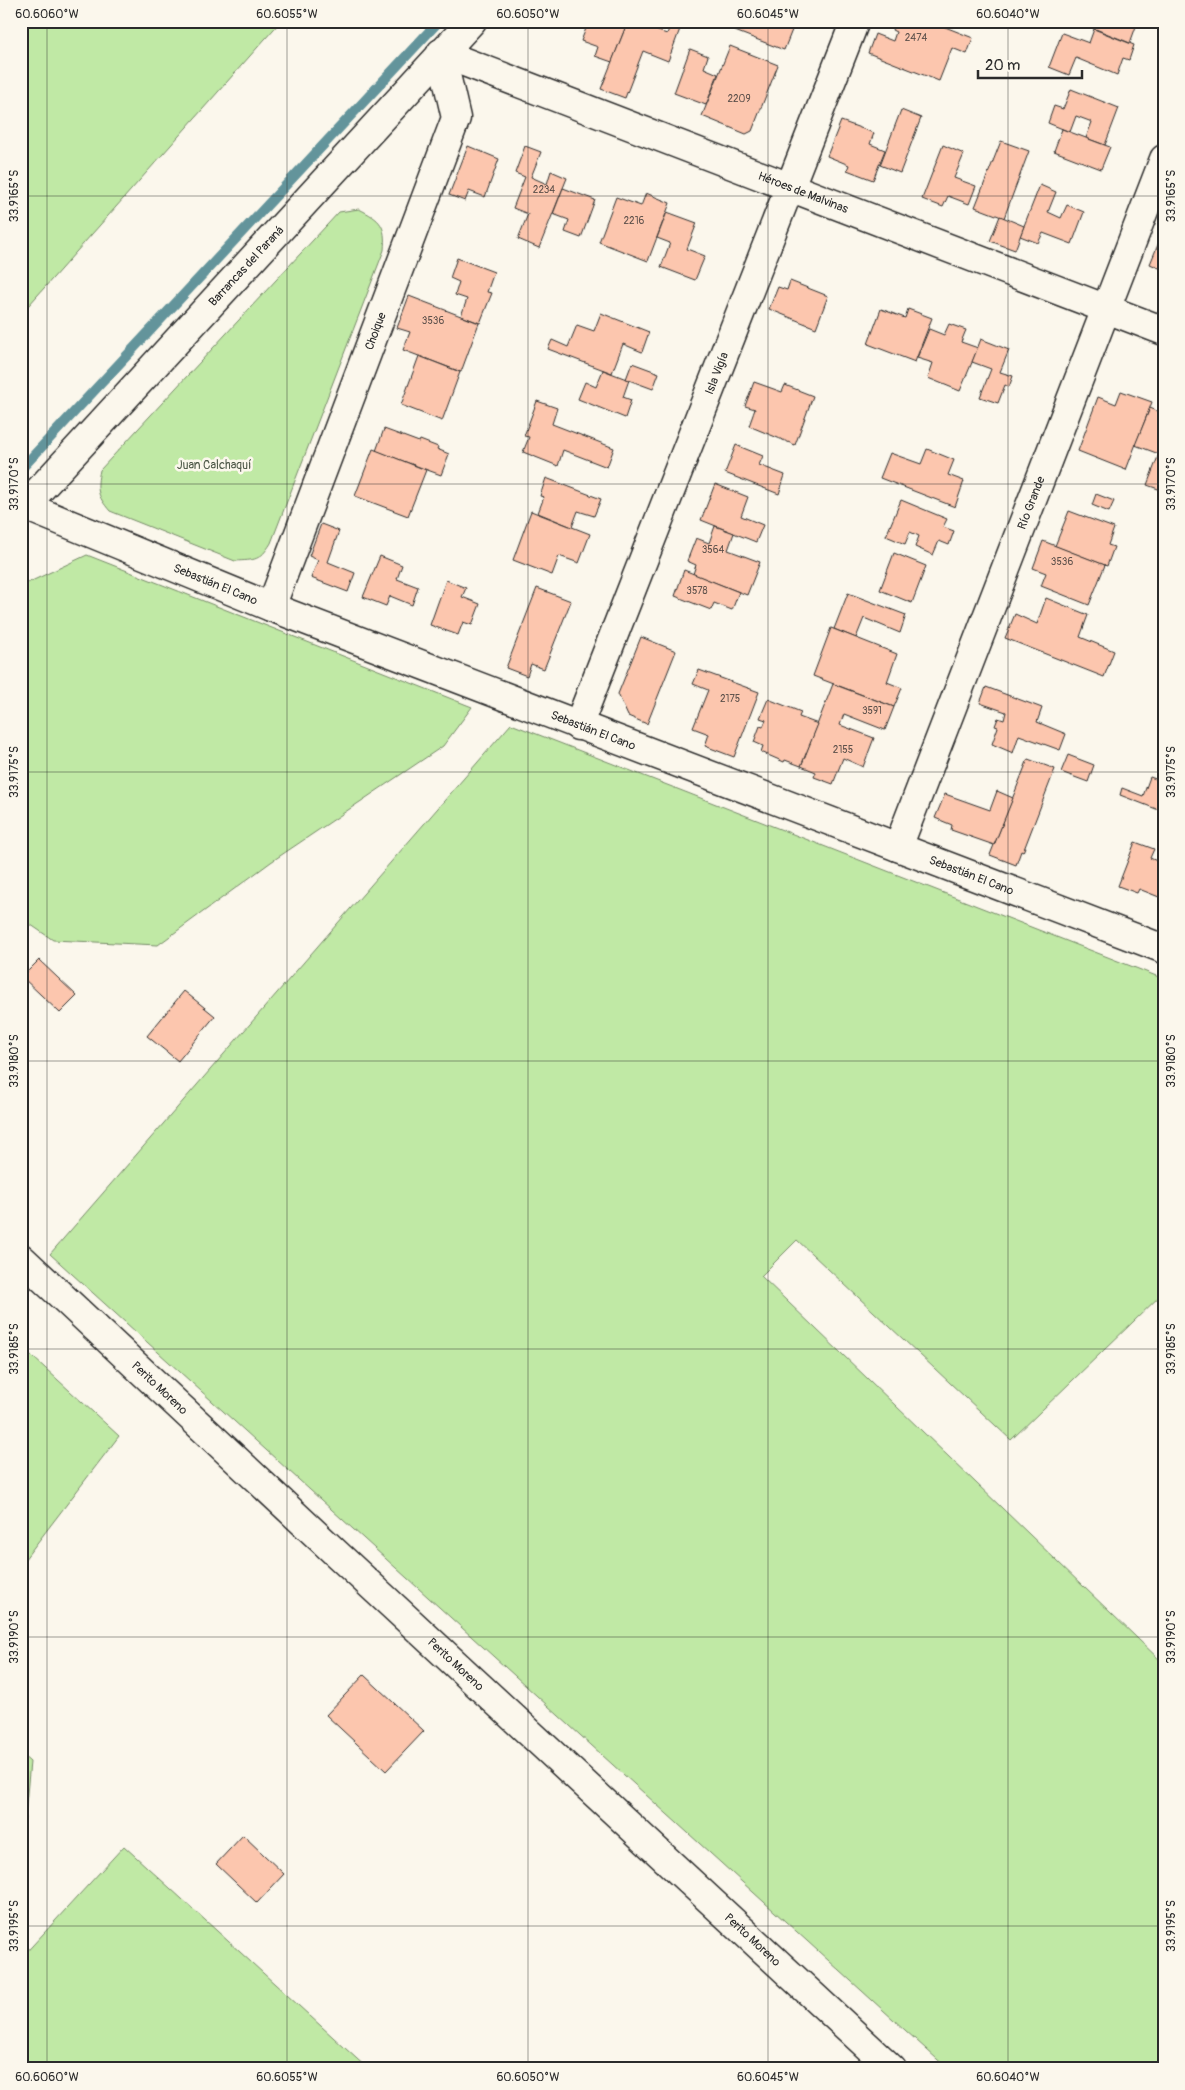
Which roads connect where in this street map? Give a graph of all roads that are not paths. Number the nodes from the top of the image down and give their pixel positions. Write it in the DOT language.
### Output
graph roads {
  1 [pos="472,21"];
  2 [pos="855,21"];
  3 [pos="441,53"];
  4 [pos="1164,159"];
  5 [pos="791,188"];
  6 [pos="1106,309"];
  7 [pos="1164,331"];
  8 [pos="23,508"];
  9 [pos="271,607"];
  10 [pos="578,726"];
  11 [pos="898,847"];
  12 [pos="1164,949"];
  13 [pos="21,1258"];
  14 [pos="892,2069"];
  1 -- 3 [label="street, Barrancas del Paraná"];
  2 -- 5 [label="street, Isla Vigía"];
  3 -- 5 [label="street, Héroes de Malvinas"];
  3 -- 8 [label="street, Barrancas del Paraná"];
  3 -- 9 [label="street, Choique"];
  4 -- 6 [label="street, Río Grande"];
  5 -- 6 [label="street, Héroes de Malvinas"];
  5 -- 10 [label="street, Isla Vigía"];
  6 -- 7 [label="street, Héroes de Malvinas"];
  6 -- 11 [label="street, Río Grande"];
  8 -- 9 [label="street, Sebastián El Cano"];
  9 -- 10 [label="street, Sebastián El Cano"];
  10 -- 11 [label="street, Sebastián El Cano"];
  11 -- 12 [label="street, Sebastián El Cano"];
  13 -- 14 [label="street, Perito Moreno"];
}
